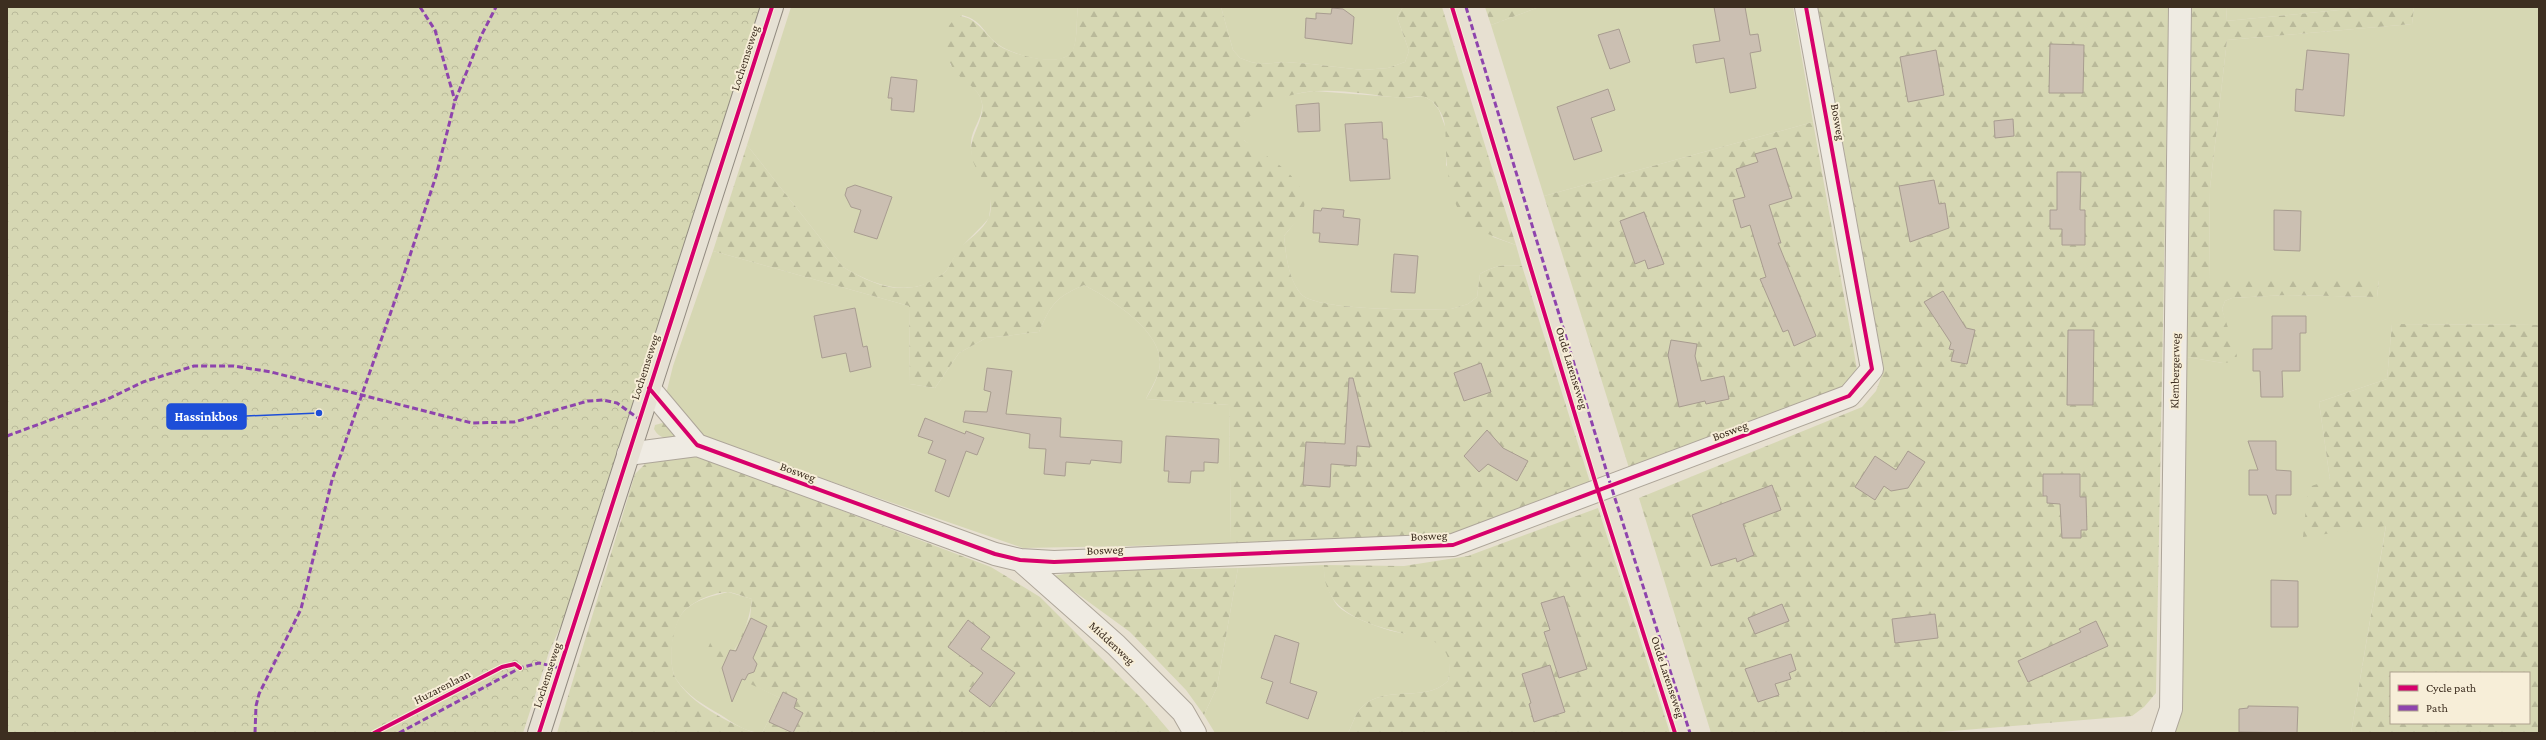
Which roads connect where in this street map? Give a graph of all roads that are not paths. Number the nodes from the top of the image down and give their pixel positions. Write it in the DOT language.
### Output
graph roads {
  1 [pos="772,7"];
  2 [pos="1806,7"];
  3 [pos="2180,7"];
  4 [pos="649,388"];
  5 [pos="698,445"];
  6 [pos="628,454"];
  7 [pos="1020,560"];
  8 [pos="539,733"];
  9 [pos="1195,733"];
  10 [pos="2163,733"];
  1 -- 4 [label="main road, Lochemseweg"];
  2 -- 7 [label="street, Bosweg"];
  3 -- 10 [label="street, Klembergerweg"];
  4 -- 5 [label="street, Bosweg"];
  4 -- 6 [label="main road, Lochemseweg"];
  5 -- 6 [label="street, Bosweg"];
  5 -- 7 [label="street, Bosweg"];
  6 -- 8 [label="main road, Lochemseweg"];
  7 -- 9 [label="street, Middenweg"];
}
